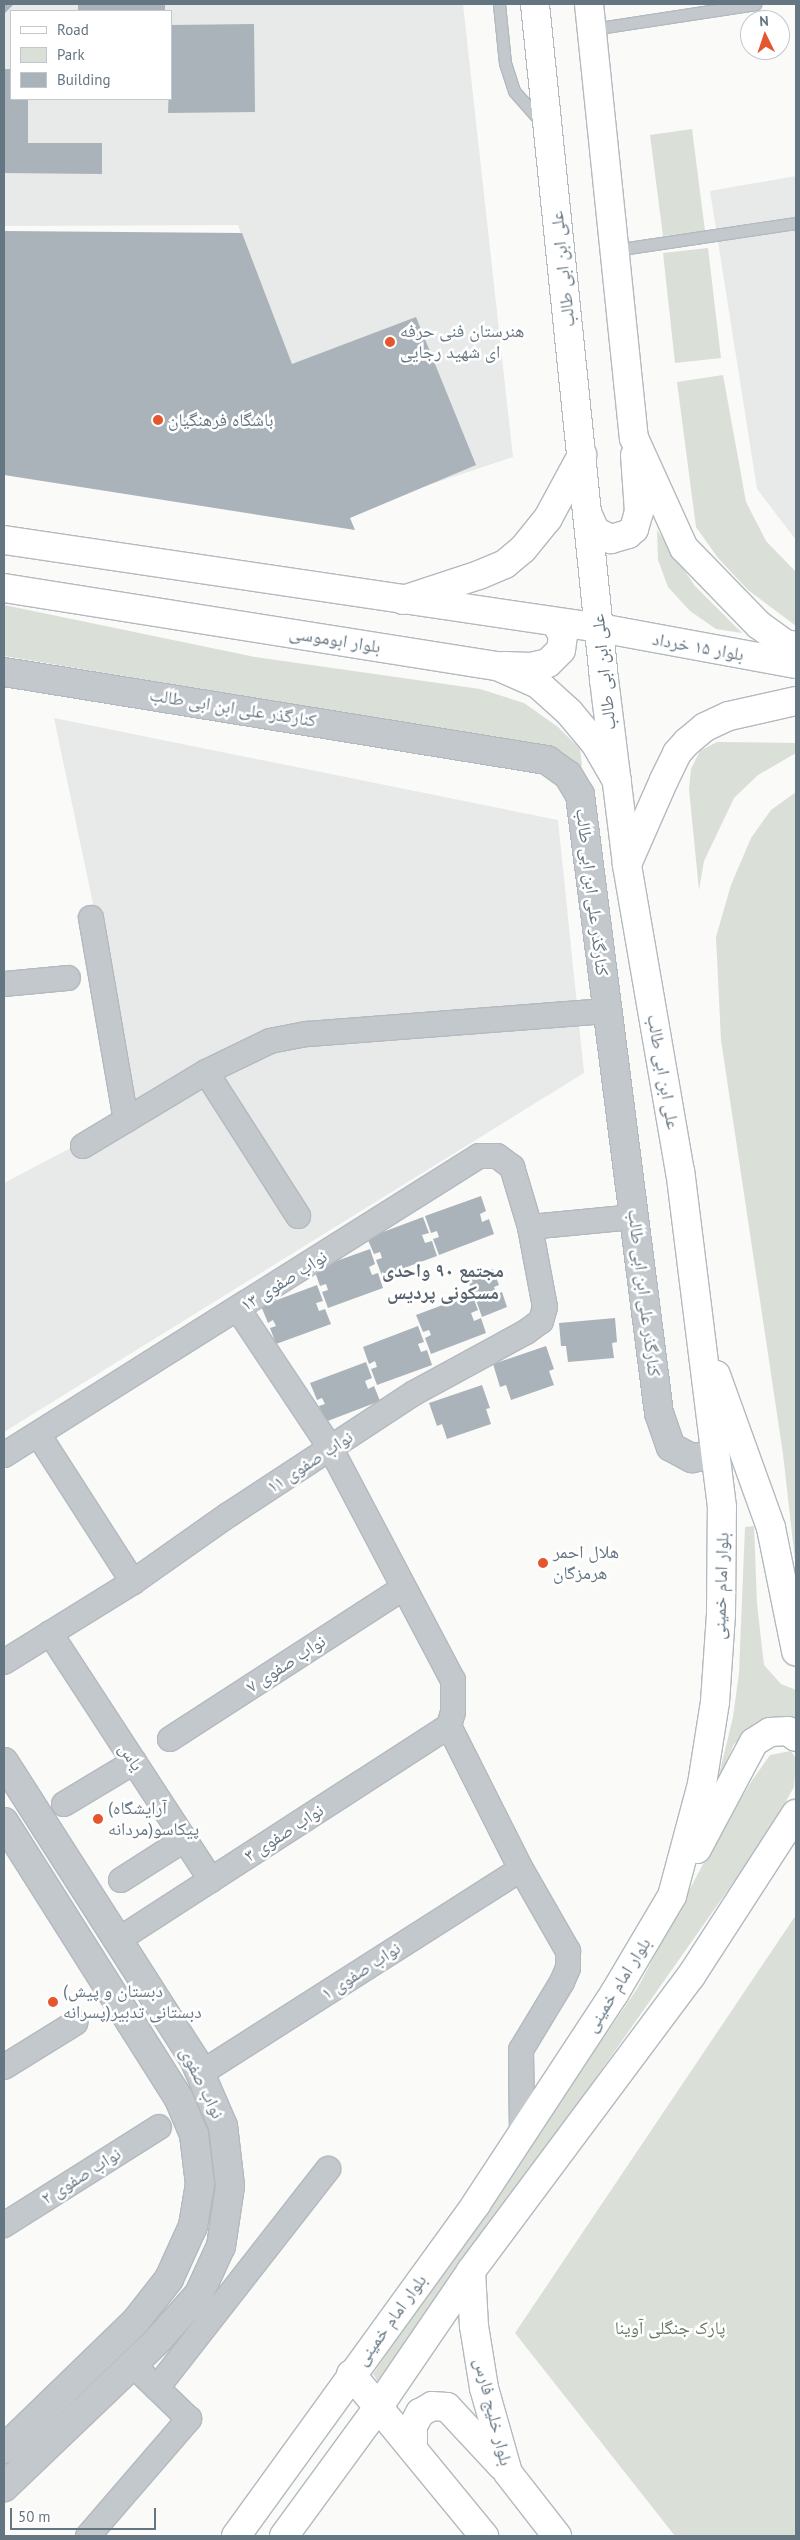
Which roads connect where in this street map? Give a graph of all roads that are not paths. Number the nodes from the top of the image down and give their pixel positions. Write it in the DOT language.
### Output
graph roads {
  1 [pos="499,4"];
  2 [pos="535,4"];
  3 [pos="755,4"];
  4 [pos="590,16"];
  5 [pos="548,128"];
  6 [pos="796,223"];
  7 [pos="615,250"];
  8 [pos="634,438"];
  9 [pos="582,455"];
  10 [pos="588,515"];
  11 [pos="4,540"];
  12 [pos="4,588"];
  13 [pos="403,600"];
  14 [pos="555,622"];
  15 [pos="600,628"];
  16 [pos="796,646"];
  17 [pos="796,664"];
  18 [pos="497,666"];
  19 [pos="4,672"];
  20 [pos="796,701"];
  21 [pos="617,781"];
  22 [pos="627,864"];
  23 [pos="91,918"];
  24 [pos="68,978"];
  25 [pos="4,984"];
  26 [pos="607,1011"];
  27 [pos="206,1072"];
  28 [pos="126,1120"];
  29 [pos="84,1146"];
  30 [pos="298,1216"];
  31 [pos="634,1217"];
  32 [pos="530,1227"];
  33 [pos="238,1310"];
  34 [pos="702,1336"];
  35 [pos="38,1434"];
  36 [pos="331,1449"];
  37 [pos="4,1455"];
  38 [pos="713,1455"];
  39 [pos="133,1582"];
  40 [pos="403,1588"];
  41 [pos="50,1633"];
  42 [pos="796,1651"];
  43 [pos="4,1662"];
  44 [pos="449,1726"];
  45 [pos="796,1737"];
  46 [pos="170,1739"];
  47 [pos="4,1762"];
  48 [pos="134,1762"];
  49 [pos="64,1804"];
  50 [pos="796,1814"];
  51 [pos="4,1822"];
  52 [pos="185,1839"];
  53 [pos="521,1869"];
  54 [pos="121,1880"];
  55 [pos="211,1880"];
  56 [pos="672,1896"];
  57 [pos="118,1940"];
  58 [pos="90,1959"];
  59 [pos="75,2023"];
  60 [pos="4,2067"];
  61 [pos="201,2074"];
  62 [pos="159,2127"];
  63 [pos="522,2132"];
  64 [pos="328,2169"];
  65 [pos="4,2225"];
  66 [pos="470,2271"];
  67 [pos="133,2365"];
  68 [pos="351,2374"];
  69 [pos="157,2388"];
  70 [pos="379,2406"];
  71 [pos="413,2448"];
  72 [pos="4,2449"];
  73 [pos="508,2473"];
  74 [pos="4,2487"];
  75 [pos="88,2536"];
  76 [pos="236,2536"];
  77 [pos="284,2536"];
  78 [pos="484,2536"];
  79 [pos="556,2536"];
  1 -- 5 [label="lane"];
  2 -- 5 [label="main road, علی ابن ابی طالب"];
  3 -- 4 [label="lane"];
  4 -- 7 [label="main road"];
  5 -- 9 [label="main road, علی ابن ابی طالب"];
  6 -- 7 [label="lane"];
  7 -- 8 [label="main road"];
  8 -- 10 [label="main road"];
  8 -- 16 [label="main road"];
  9 -- 10 [label="main road, علی ابن ابی طالب"];
  9 -- 13 [label="main road"];
  10 -- 15 [label="main road, علی ابن ابی طالب"];
  11 -- 13 [label="main road"];
  12 -- 18 [label="main road, بلوار ابوموسی"];
  13 -- 14 [label="main road"];
  14 -- 15 [label="main road"];
  14 -- 18 [label="main road"];
  15 -- 17 [label="main road, بلوار ۱۵ خرداد"];
  15 -- 21 [label="main road, علی ابن ابی طالب"];
  18 -- 21 [label="main road, بلوار ابوموسی"];
  19 -- 26 [label="street, کنارگذر علی ابن ابی طالب"];
  20 -- 22 [label="main road"];
  21 -- 22 [label="main road, علی ابن ابی طالب"];
  22 -- 34 [label="main road, علی ابن ابی طالب"];
  23 -- 28 [label="street"];
  24 -- 25 [label="street"];
  26 -- 27 [label="street"];
  26 -- 31 [label="street, کنارگذر علی ابن ابی طالب"];
  27 -- 28 [label="street"];
  27 -- 30 [label="street"];
  28 -- 29 [label="street"];
  31 -- 32 [label="street"];
  31 -- 38 [label="street, کنارگذر علی ابن ابی طالب"];
  32 -- 33 [label="street, نواب صفوی ۱۳"];
  32 -- 36 [label="street, نواب صفوی ۱۱"];
  33 -- 35 [label="street, نواب صفوی ۱۳"];
  33 -- 36 [label="street"];
  34 -- 38 [label="main road, بلوار امام خمینی"];
  34 -- 42 [label="main road"];
  35 -- 37 [label="street, نواب صفوی ۱۳"];
  35 -- 39 [label="street"];
  36 -- 39 [label="street, نواب صفوی ۱۱"];
  36 -- 40 [label="street"];
  38 -- 56 [label="main road, بلوار امام خمینی"];
  39 -- 41 [label="street, نواب صفوی ۱۱"];
  40 -- 44 [label="street"];
  40 -- 46 [label="street, نواب صفوی ۷"];
  41 -- 43 [label="street, نواب صفوی ۱۱"];
  41 -- 48 [label="street, یاس"];
  44 -- 53 [label="street"];
  44 -- 55 [label="street, نواب صفوی ۳"];
  45 -- 56 [label="main road"];
  47 -- 57 [label="street, نواب صفوی"];
  48 -- 49 [label="street"];
  48 -- 52 [label="street, یاس"];
  50 -- 66 [label="main road, بلوار امام خمینی"];
  51 -- 58 [label="street, نواب صفوی"];
  52 -- 54 [label="street"];
  52 -- 55 [label="street, یاس"];
  53 -- 61 [label="street, نواب صفوی ۱"];
  53 -- 63 [label="street"];
  55 -- 57 [label="street, نواب صفوی ۳"];
  56 -- 63 [label="main road, بلوار امام خمینی"];
  57 -- 58 [label="street"];
  57 -- 61 [label="street, نواب صفوی"];
  58 -- 72 [label="street, نواب صفوی"];
  59 -- 60 [label="street"];
  61 -- 67 [label="street, نواب صفوی"];
  62 -- 65 [label="street, نواب صفوی ۲"];
  63 -- 68 [label="main road, بلوار امام خمینی"];
  64 -- 69 [label="street"];
  66 -- 70 [label="main road, بلوار امام خمینی"];
  66 -- 73 [label="main road, بلوار خلیج فارس"];
  67 -- 69 [label="street"];
  67 -- 74 [label="street, نواب صفوی"];
  68 -- 70 [label="main road"];
  68 -- 76 [label="main road, بلوار امام خمینی"];
  69 -- 75 [label="street"];
  70 -- 71 [label="main road"];
  70 -- 77 [label="main road, بلوار امام خمینی"];
  71 -- 73 [label="main road"];
  71 -- 78 [label="main road"];
  73 -- 79 [label="main road, بلوار خلیج فارس"];
}
